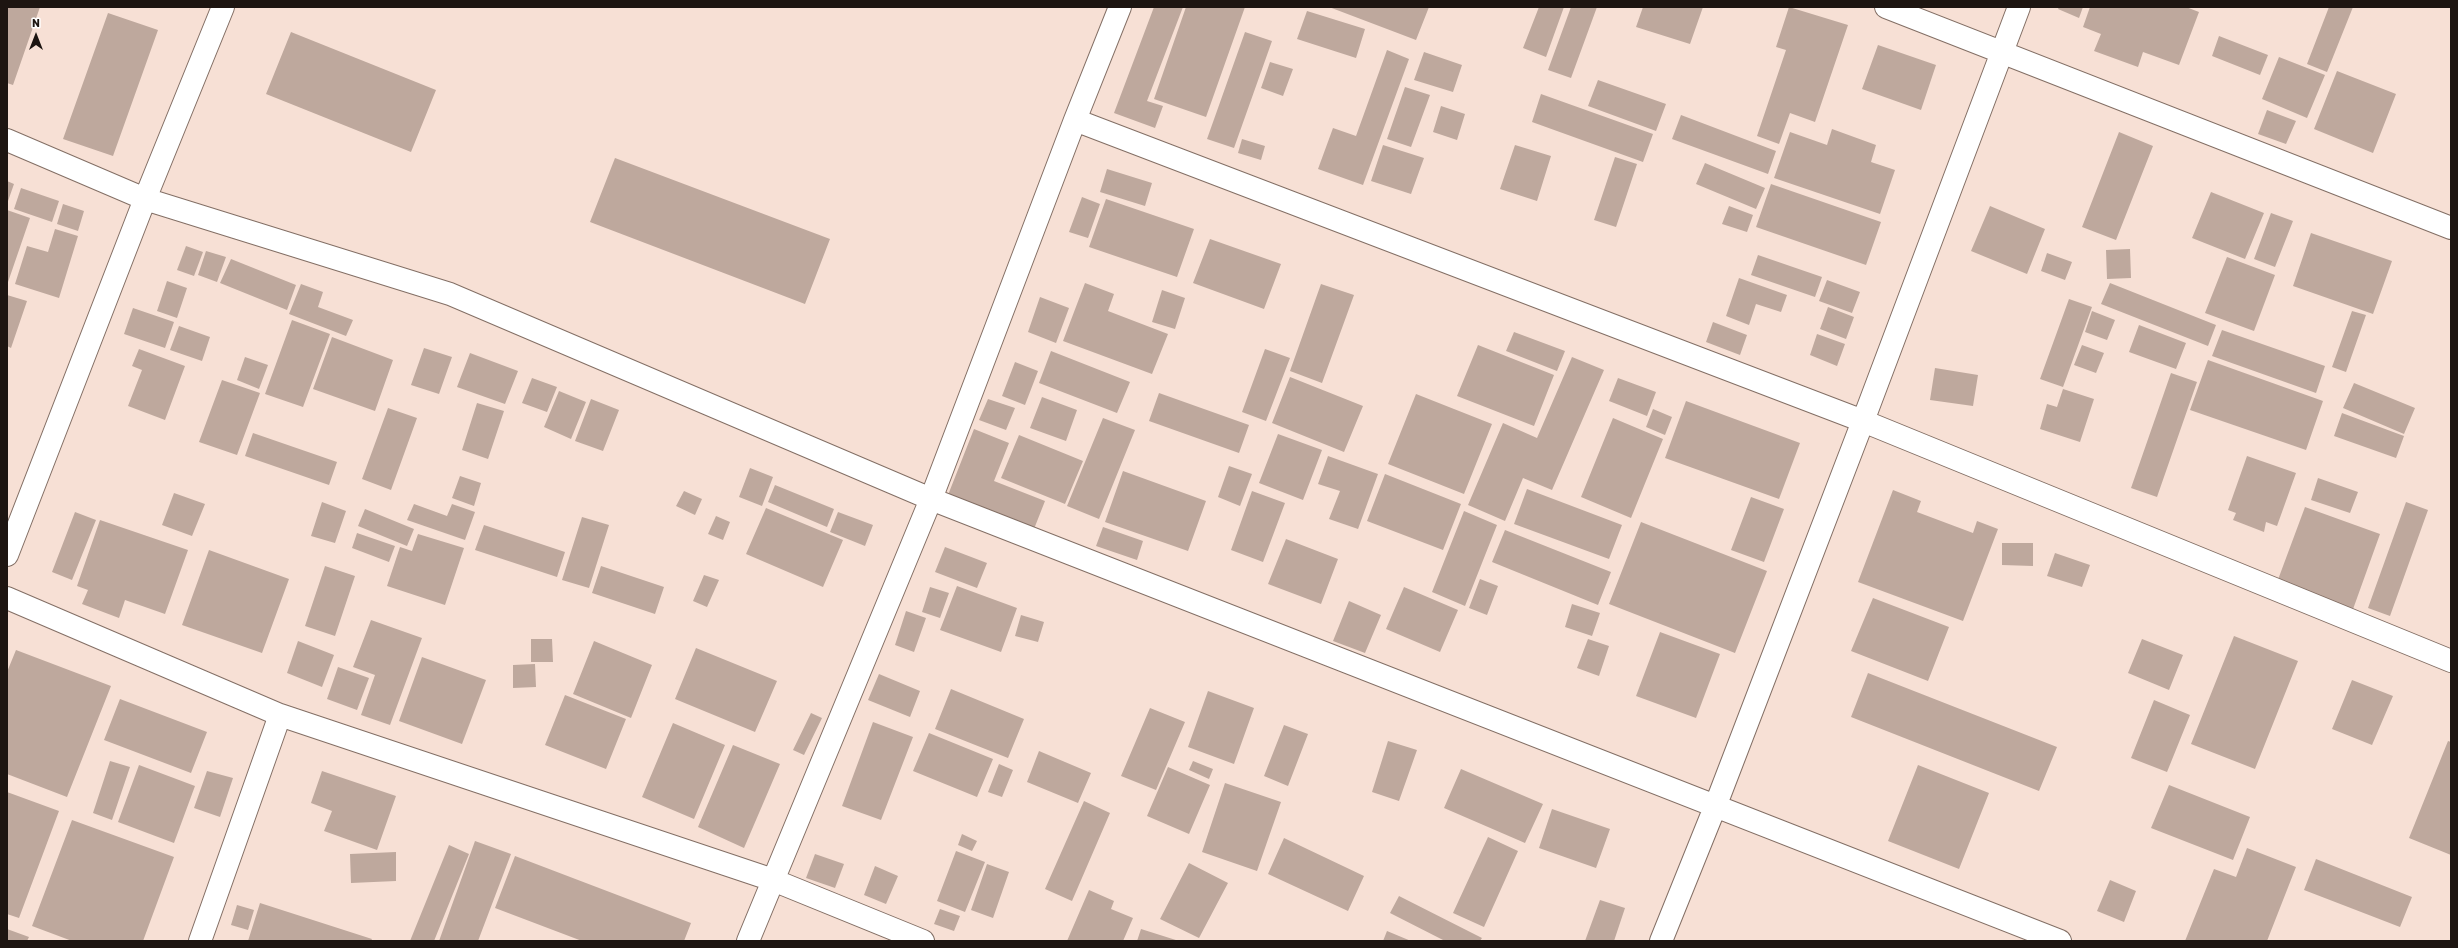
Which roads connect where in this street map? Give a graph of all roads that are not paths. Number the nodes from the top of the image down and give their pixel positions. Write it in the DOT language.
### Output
graph roads {
  1 [pos="223,7"];
  2 [pos="1120,7"];
  3 [pos="1886,7"];
  4 [pos="2019,7"];
  5 [pos="2000,52"];
  6 [pos="1075,120"];
  7 [pos="7,140"];
  8 [pos="145,199"];
  9 [pos="2451,228"];
  10 [pos="1863,421"];
  11 [pos="931,499"];
  12 [pos="7,555"];
  13 [pos="7,598"];
  14 [pos="2451,661"];
  15 [pos="280,715"];
  16 [pos="1715,807"];
  17 [pos="773,880"];
  18 [pos="200,941"];
  19 [pos="748,941"];
  20 [pos="923,941"];
  21 [pos="1661,941"];
  22 [pos="2060,941"];
  1 -- 8 [label="street"];
  2 -- 6 [label="street"];
  3 -- 5 [label="street"];
  4 -- 5 [label="street"];
  5 -- 9 [label="street"];
  5 -- 10 [label="street"];
  6 -- 10 [label="street"];
  6 -- 11 [label="street"];
  7 -- 8 [label="street"];
  8 -- 11 [label="street"];
  8 -- 12 [label="street"];
  10 -- 14 [label="street"];
  10 -- 16 [label="street"];
  11 -- 16 [label="street"];
  11 -- 17 [label="street"];
  13 -- 15 [label="street"];
  15 -- 17 [label="street"];
  15 -- 18 [label="street"];
  16 -- 21 [label="street"];
  16 -- 22 [label="street"];
  17 -- 19 [label="street"];
  17 -- 20 [label="street"];
}
